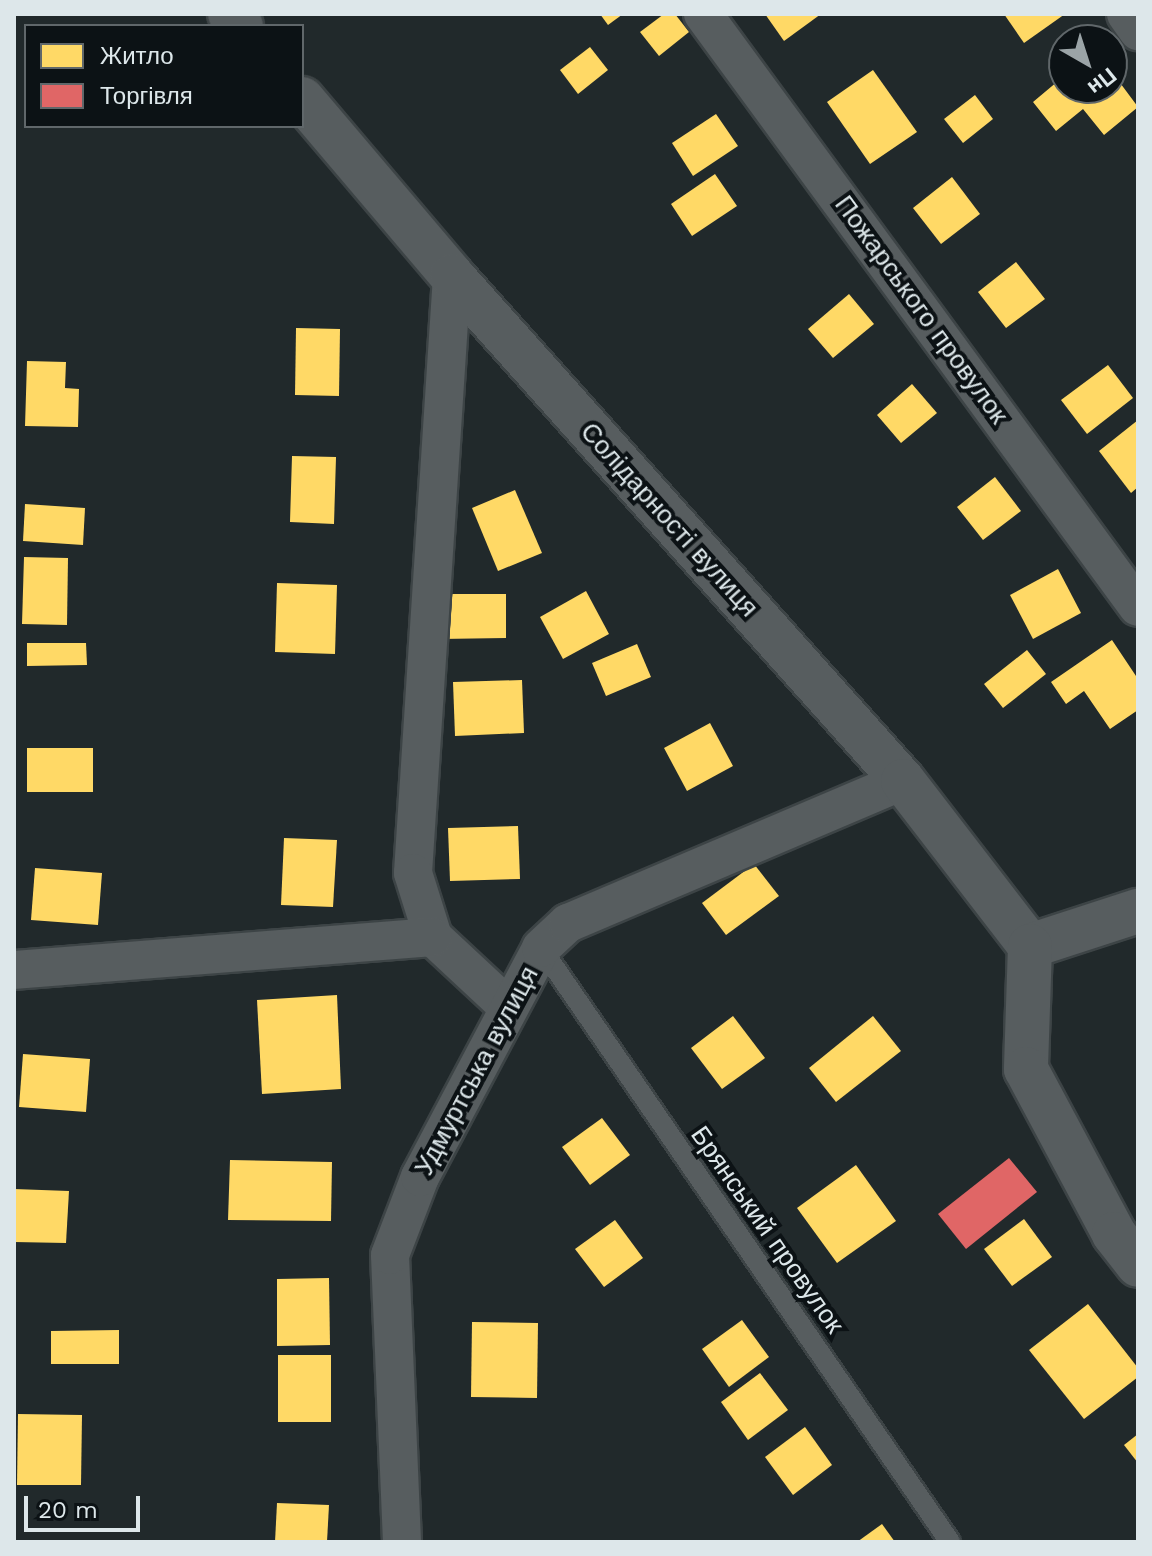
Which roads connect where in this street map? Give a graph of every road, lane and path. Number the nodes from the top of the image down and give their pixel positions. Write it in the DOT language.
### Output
graph roads {
  1 [pos="703,14"];
  2 [pos="1126,14"];
  3 [pos="1138,31"];
  4 [pos="304,101"];
  5 [pos="452,276"];
  6 [pos="1138,607"];
  7 [pos="903,781"];
  8 [pos="1138,911"];
  9 [pos="433,937"];
  10 [pos="1030,946"];
  11 [pos="541,948"];
  12 [pos="14,970"];
  13 [pos="507,1006"];
  14 [pos="1138,1265"];
  15 [pos="402,1542"];
  16 [pos="950,1542"];
  1 -- 6 [label="street, Пожарського провулок"];
  2 -- 3 [label="street"];
  4 -- 5 [label="street, Солідарності вулиця"];
  5 -- 7 [label="street, Солідарності вулиця"];
  5 -- 9 [label="street"];
  7 -- 10 [label="street, Солідарності вулиця"];
  7 -- 11 [label="street, Удмуртська вулиця"];
  8 -- 10 [label="street"];
  9 -- 12 [label="street"];
  9 -- 13 [label="street"];
  10 -- 14 [label="street"];
  11 -- 13 [label="street, Удмуртська вулиця"];
  11 -- 16 [label="lane, Брянський провулок"];
  13 -- 15 [label="street, Удмуртська вулиця"];
}
